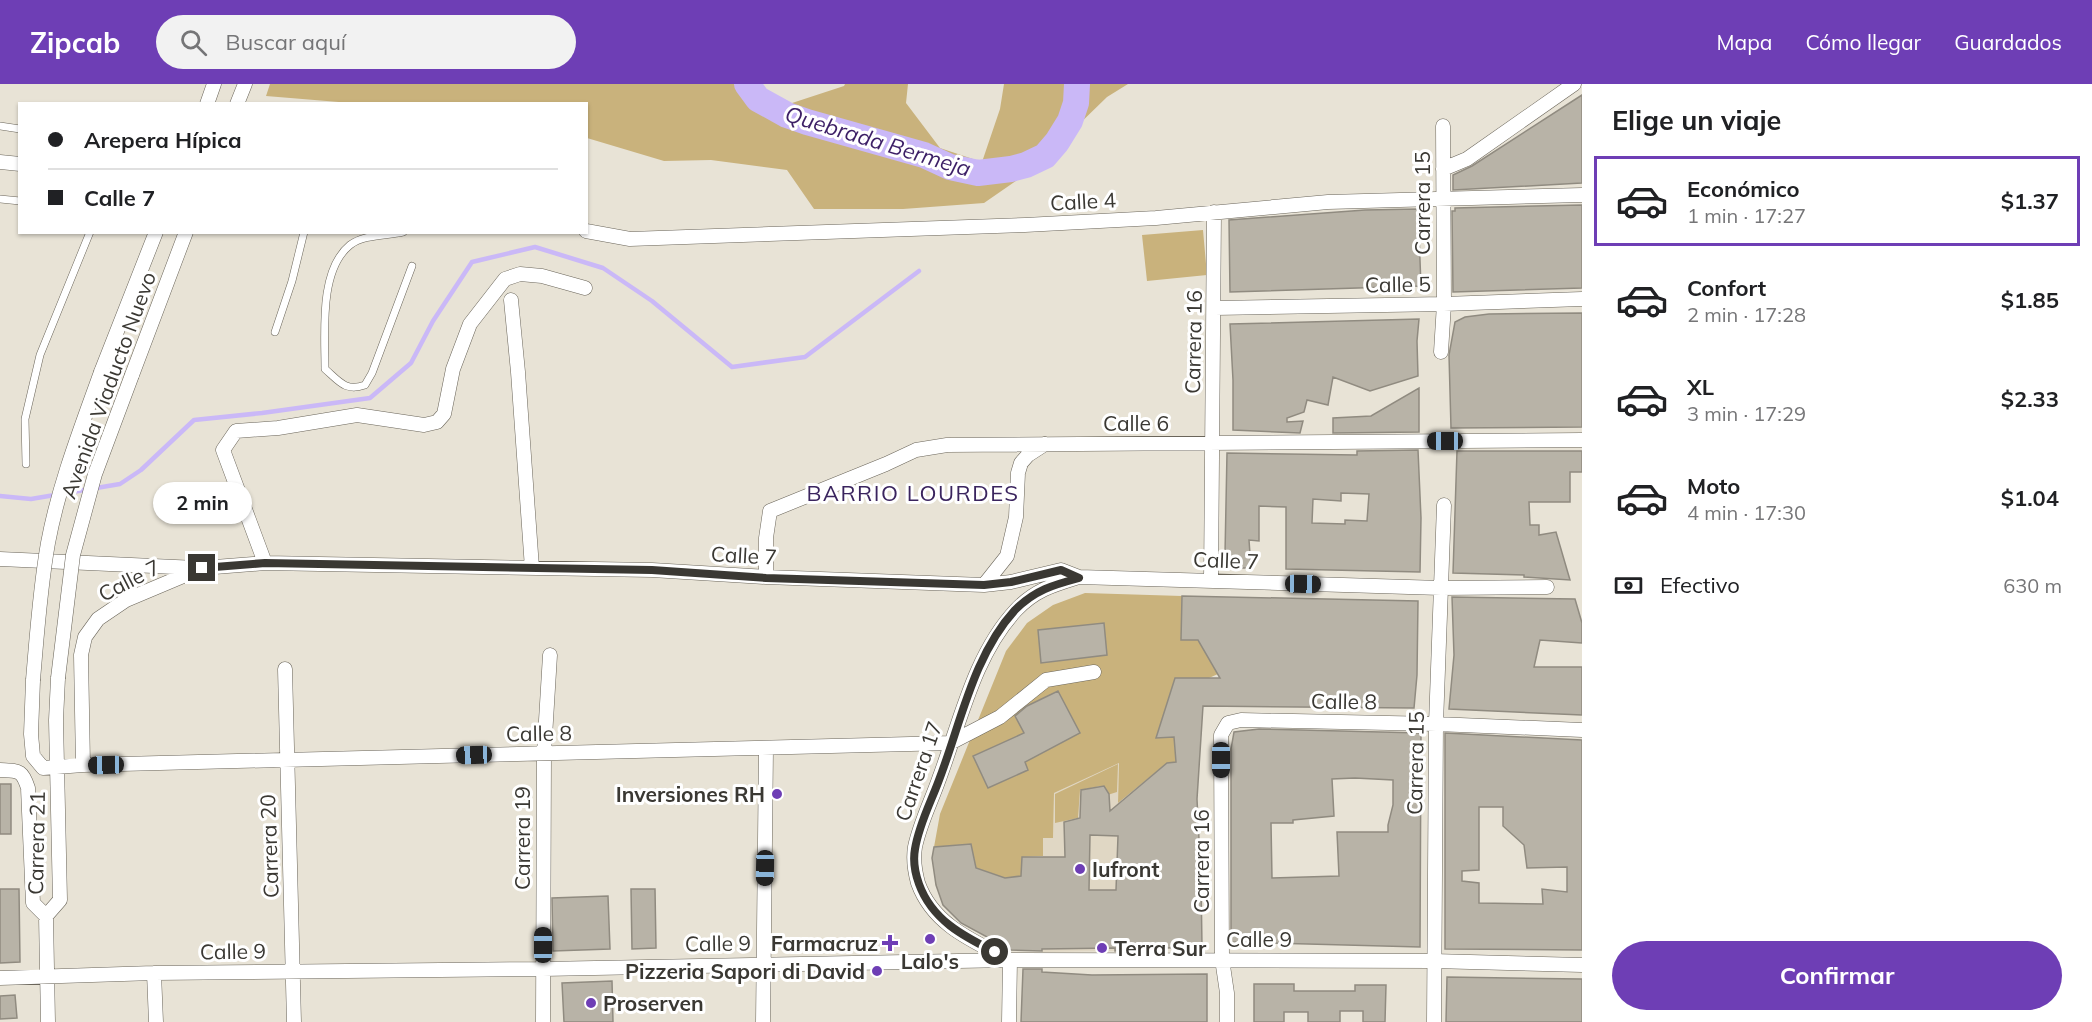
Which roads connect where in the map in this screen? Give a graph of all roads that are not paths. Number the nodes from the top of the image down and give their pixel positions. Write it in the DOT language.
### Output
graph roads {
  1 [pos="214,84"];
  2 [pos="245,84"];
  3 [pos="1574,84"];
  4 [pos="208,102"];
  5 [pos="238,102"];
  6 [pos="0,126"];
  7 [pos="1443,126"];
  8 [pos="18,129"];
  9 [pos="0,162"];
  10 [pos="18,164"];
  11 [pos="1443,169"];
  12 [pos="1582,195"];
  13 [pos="0,199"];
  14 [pos="1442,199"];
  15 [pos="18,201"];
  16 [pos="1214,212"];
  17 [pos="588,231"];
  18 [pos="89,234"];
  19 [pos="155,234"];
  20 [pos="185,234"];
  21 [pos="304,234"];
  22 [pos="391,234"];
  23 [pos="412,266"];
  24 [pos="585,288"];
  25 [pos="1582,299"];
  26 [pos="511,300"];
  27 [pos="1444,304"];
  28 [pos="1215,308"];
  29 [pos="275,332"];
  30 [pos="1441,352"];
  31 [pos="1582,440"];
  32 [pos="1045,444"];
  33 [pos="1212,444"];
  34 [pos="26,464"];
  35 [pos="1444,505"];
  36 [pos="0,559"];
  37 [pos="265,563"];
  38 [pos="202,568"];
  39 [pos="532,568"];
  40 [pos="766,578"];
  41 [pos="1079,578"];
  42 [pos="1211,581"];
  43 [pos="984,585"];
  44 [pos="1547,587"];
  45 [pos="1441,588"];
  46 [pos="550,655"];
  47 [pos="285,669"];
  48 [pos="1094,672"];
  49 [pos="1436,724"];
  50 [pos="1582,730"];
  51 [pos="1221,735"];
  52 [pos="950,743"];
  53 [pos="766,749"];
  54 [pos="544,753"];
  55 [pos="33,756"];
  56 [pos="287,761"];
  57 [pos="83,765"];
  58 [pos="57,767"];
  59 [pos="0,770"];
  60 [pos="19,771"];
  61 [pos="46,916"];
  62 [pos="1222,959"];
  63 [pos="1010,960"];
  64 [pos="1433,961"];
  65 [pos="764,963"];
  66 [pos="1582,965"];
  67 [pos="543,969"];
  68 [pos="293,971"];
  69 [pos="154,973"];
  70 [pos="49,977"];
  71 [pos="0,978"];
  72 [pos="48,1022"];
  73 [pos="156,1022"];
  74 [pos="294,1022"];
  75 [pos="543,1022"];
  76 [pos="763,1022"];
  77 [pos="1009,1022"];
  78 [pos="1227,1022"];
  79 [pos="1434,1022"];
  1 -- 4 [label="street"];
  2 -- 5 [label="street"];
  3 -- 11 [label="street"];
  6 -- 8 [label="lane"];
  7 -- 11 [label="street, Carrera 15"];
  9 -- 10 [label="street"];
  11 -- 14 [label="street, Carrera 15"];
  12 -- 14 [label="street, Calle 4"];
  13 -- 15 [label="lane"];
  14 -- 16 [label="street, Calle 4"];
  14 -- 27 [label="street, Carrera 15"];
  16 -- 17 [label="street, Calle 4"];
  16 -- 28 [label="street, Carrera 16"];
  18 -- 34 [label="lane"];
  19 -- 55 [label="street, Avenida Viaducto Nuevo, bridge"];
  20 -- 58 [label="street, Avenida Viaducto Nuevo, bridge"];
  21 -- 29 [label="lane"];
  22 -- 23 [label="lane"];
  24 -- 37 [label="street"];
  25 -- 27 [label="street, Calle 5"];
  26 -- 39 [label="street"];
  27 -- 28 [label="street, Calle 5"];
  27 -- 30 [label="street, Carrera 15"];
  28 -- 33 [label="street, Carrera 16"];
  31 -- 33 [label="street, Calle 6"];
  32 -- 33 [label="street, Calle 6"];
  32 -- 40 [label="street, Calle 6"];
  32 -- 43 [label="street"];
  33 -- 42 [label="street, Carrera 16"];
  35 -- 45 [label="street, Carrera 15"];
  36 -- 38 [label="street"];
  37 -- 38 [label="street, Calle 7"];
  37 -- 39 [label="street, Calle 7"];
  38 -- 57 [label="street, Calle 7"];
  39 -- 40 [label="street, Calle 7"];
  40 -- 43 [label="street, Calle 7"];
  41 -- 42 [label="street, Calle 7"];
  41 -- 43 [label="street, Calle 7"];
  41 -- 52 [label="street, Carrera 17"];
  42 -- 45 [label="street, Calle 7"];
  44 -- 45 [label="street, Calle 7"];
  45 -- 49 [label="street, Carrera 15"];
  46 -- 54 [label="street, Carrera 19"];
  47 -- 56 [label="street, Carrera 20"];
  48 -- 52 [label="street"];
  49 -- 50 [label="street, Calle 8"];
  49 -- 51 [label="street, Calle 8"];
  49 -- 64 [label="street, Carrera 15"];
  51 -- 62 [label="street, Carrera 16"];
  52 -- 53 [label="street, Calle 8"];
  52 -- 63 [label="street, Carrera 17"];
  53 -- 54 [label="street, Calle 8"];
  53 -- 65 [label="street"];
  54 -- 56 [label="street, Calle 8"];
  54 -- 67 [label="street, Carrera 19"];
  55 -- 58 [label="street"];
  55 -- 60 [label="street"];
  56 -- 57 [label="street, Calle 8"];
  56 -- 68 [label="street, Carrera 20"];
  57 -- 58 [label="street, Calle 8"];
  58 -- 61 [label="street, Carrera 21"];
  59 -- 60 [label="street"];
  60 -- 61 [label="street, Carrera 21"];
  61 -- 70 [label="street, Carrera 21"];
  62 -- 63 [label="street, Calle 9"];
  62 -- 64 [label="street, Calle 9"];
  62 -- 78 [label="street, Carrera 16"];
  63 -- 65 [label="street, Calle 9"];
  63 -- 77 [label="street"];
  64 -- 66 [label="street, Calle 9"];
  64 -- 79 [label="street, Carrera 15"];
  65 -- 67 [label="street, Calle 9"];
  65 -- 76 [label="street"];
  67 -- 68 [label="street, Calle 9"];
  67 -- 75 [label="street, Carrera 19"];
  68 -- 69 [label="street, Calle 9"];
  68 -- 74 [label="street, Carrera 20"];
  69 -- 70 [label="street, Calle 9"];
  69 -- 73 [label="street"];
  70 -- 71 [label="street, Calle 9"];
  70 -- 72 [label="street, Carrera 21"];
}
